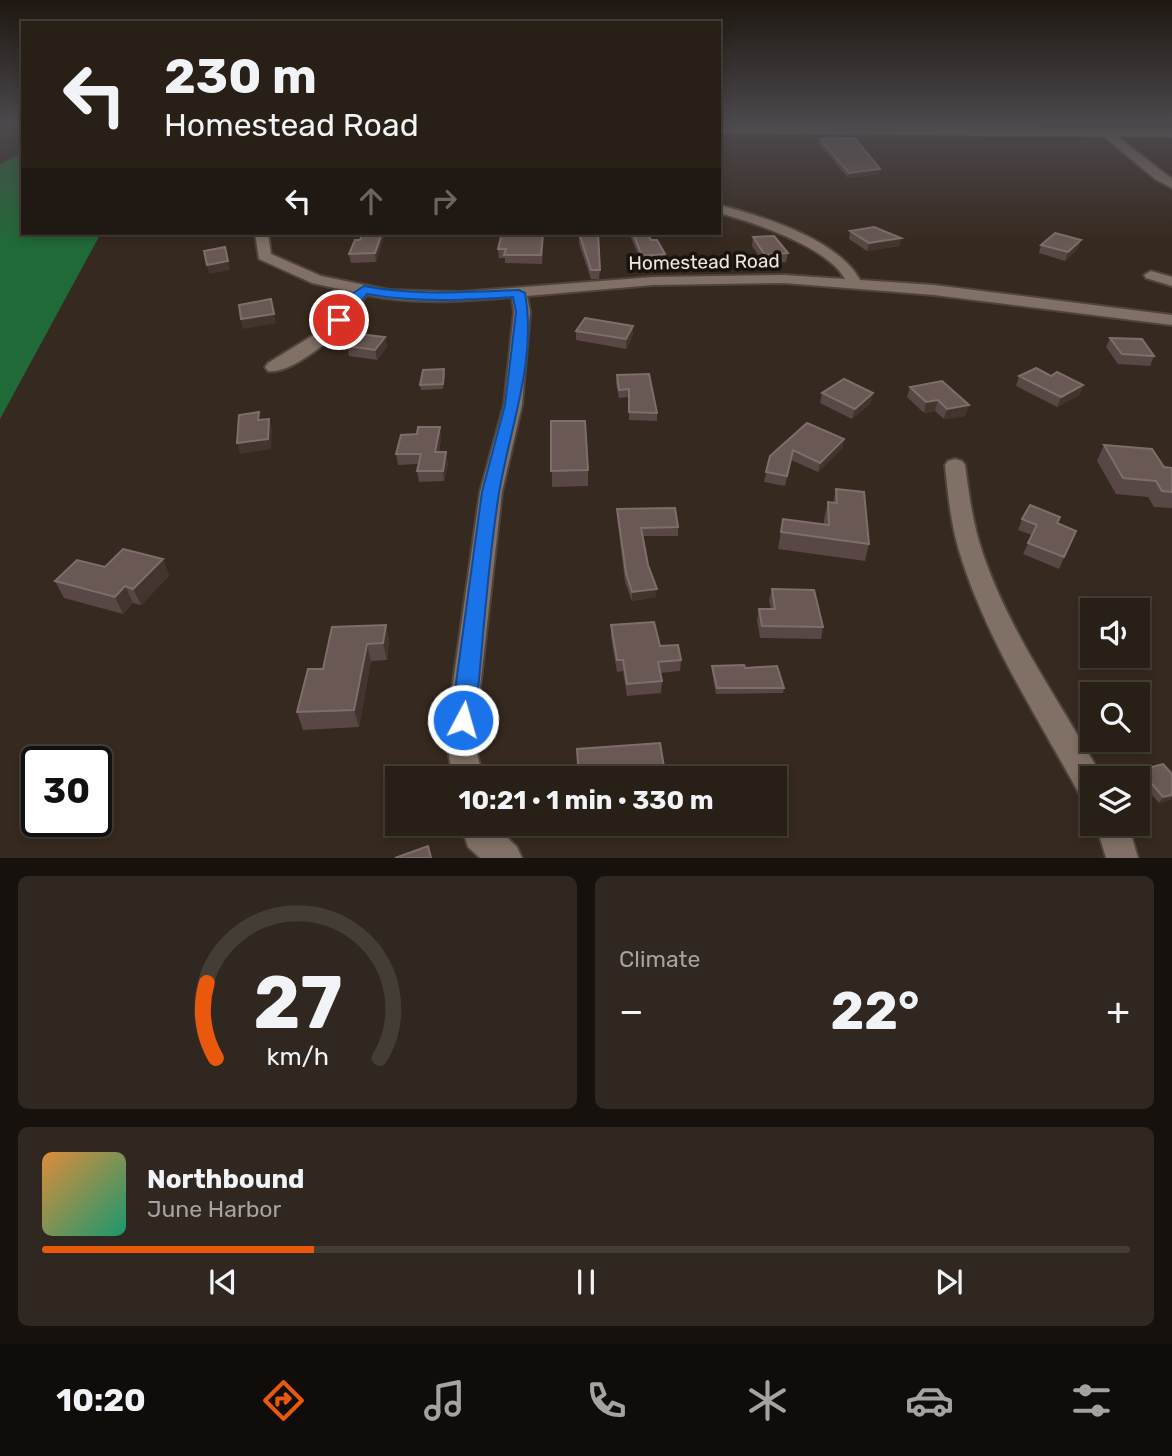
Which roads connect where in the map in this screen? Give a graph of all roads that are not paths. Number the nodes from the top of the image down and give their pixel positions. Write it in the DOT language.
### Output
graph roads {
  1 [pos="1143,164"];
  2 [pos="1172,184"];
  3 [pos="721,210"];
  4 [pos="262,235"];
  5 [pos="1151,275"];
  6 [pos="1172,282"];
  7 [pos="855,283"];
  8 [pos="364,290"];
  9 [pos="519,293"];
  10 [pos="1172,320"];
  11 [pos="274,367"];
  12 [pos="955,465"];
  13 [pos="465,766"];
  14 [pos="1080,767"];
  15 [pos="479,836"];
  16 [pos="1116,836"];
  17 [pos="506,858"];
  18 [pos="1122,858"];
  1 -- 2 [label="street"];
  3 -- 7 [label="street"];
  4 -- 8 [label="street, Homestead Road"];
  5 -- 6 [label="street"];
  7 -- 9 [label="street, Homestead Road"];
  7 -- 10 [label="street, Homestead Road"];
  8 -- 9 [label="street, Homestead Road"];
  8 -- 11 [label="street"];
  9 -- 13 [label="street"];
  12 -- 14 [label="street"];
  15 -- 17 [label="street"];
  16 -- 18 [label="street"];
}
